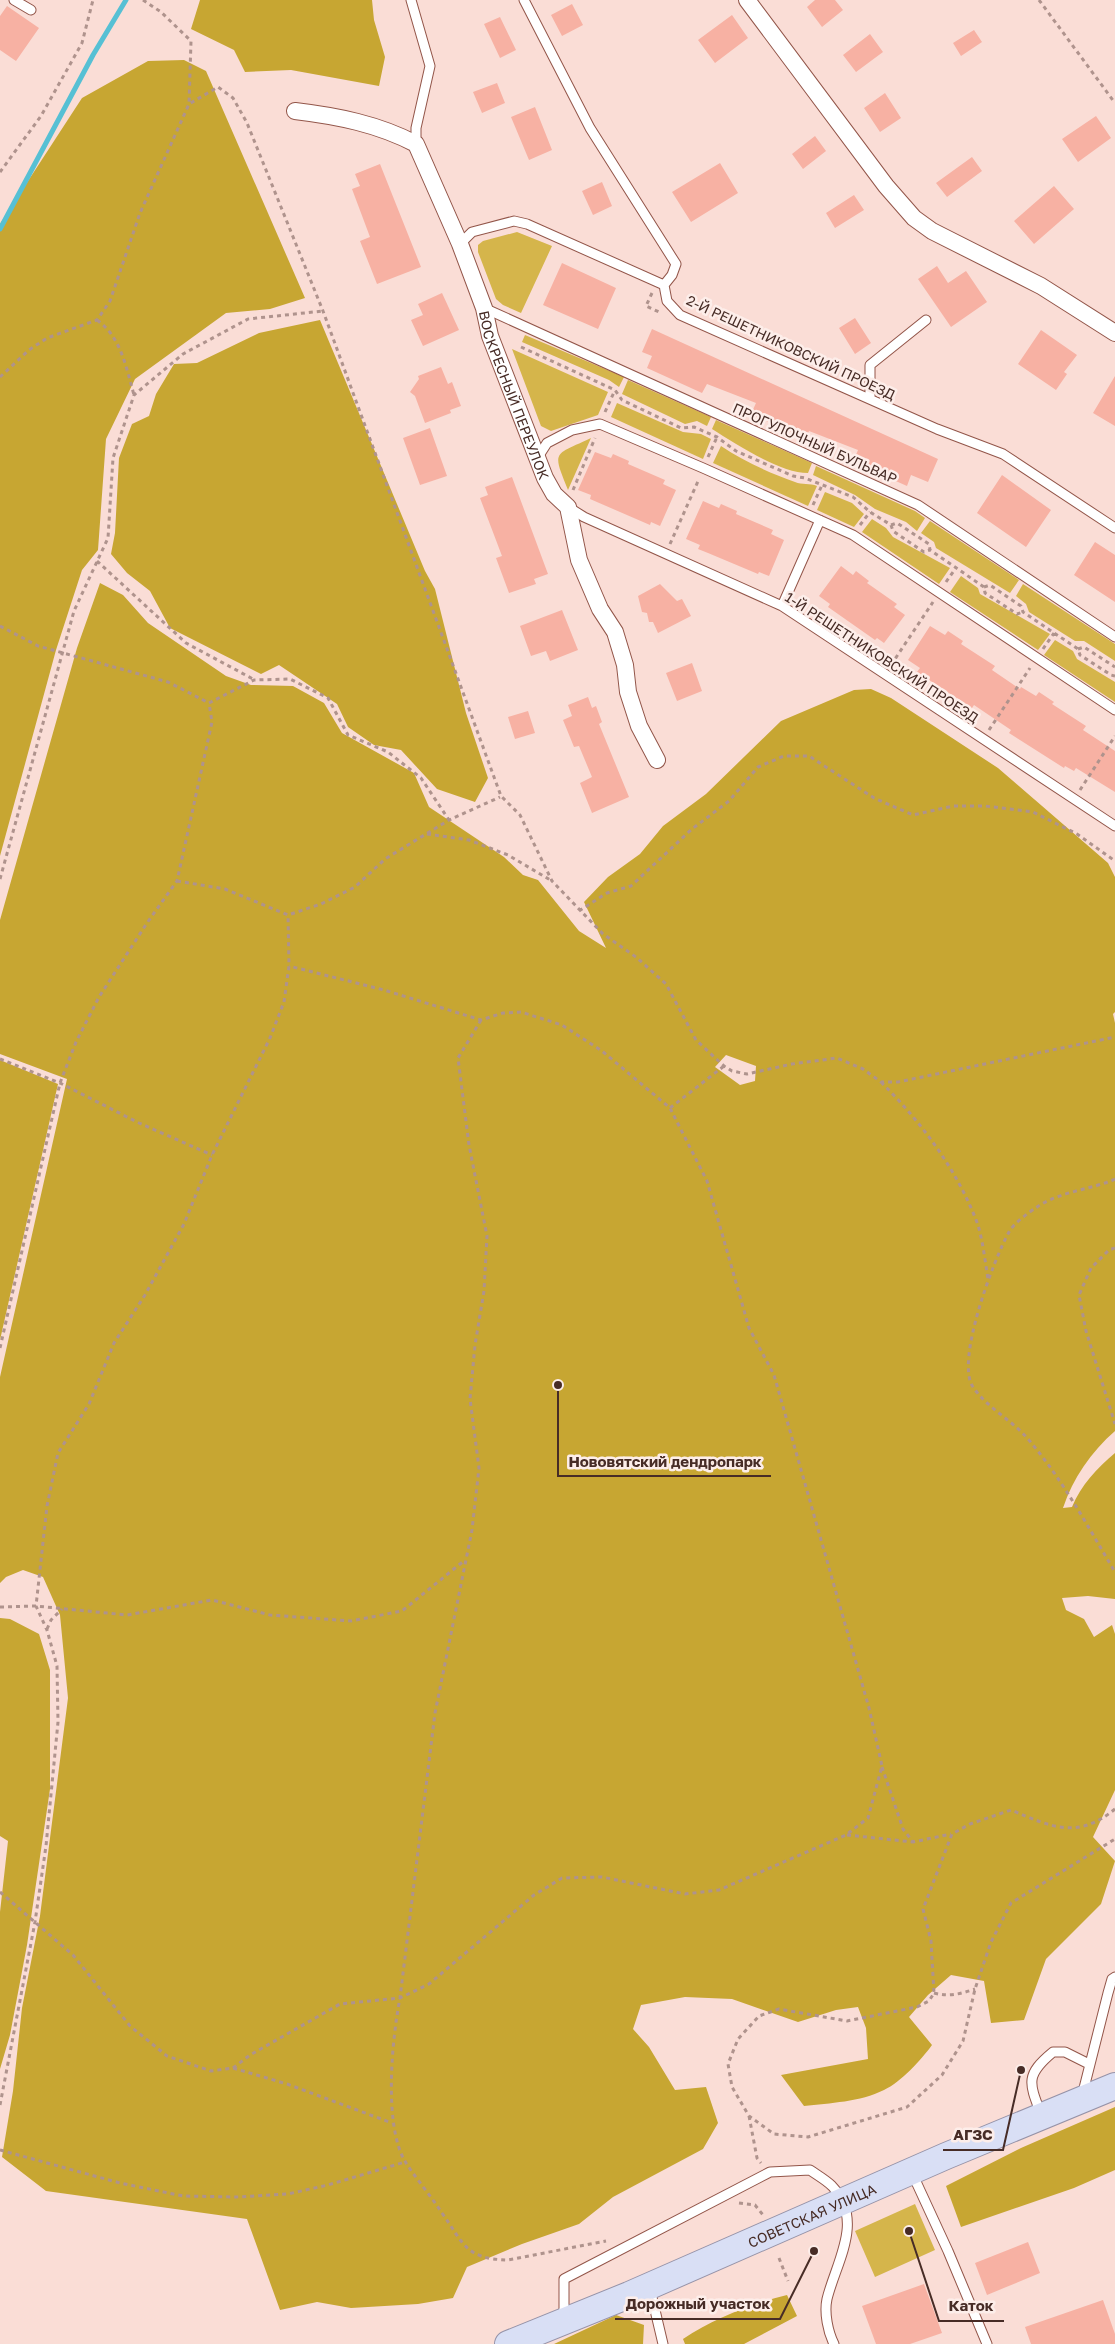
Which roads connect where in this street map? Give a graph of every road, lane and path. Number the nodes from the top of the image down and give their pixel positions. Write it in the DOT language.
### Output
graph roads {
  1 [pos="14,0"];
  2 [pos="93,0"];
  3 [pos="142,0"];
  4 [pos="411,0"];
  5 [pos="524,0"];
  6 [pos="747,0"];
  7 [pos="1039,0"];
  8 [pos="31,10"];
  9 [pos="1115,103"];
  10 [pos="189,104"];
  11 [pos="294,111"];
  12 [pos="416,144"];
  13 [pos="0,172"];
  14 [pos="460,244"];
  15 [pos="664,285"];
  16 [pos="654,288"];
  17 [pos="484,308"];
  18 [pos="323,312"];
  19 [pos="664,314"];
  20 [pos="97,320"];
  21 [pos="926,320"];
  22 [pos="1115,334"];
  23 [pos="520,347"];
  24 [pos="0,377"];
  25 [pos="614,390"];
  26 [pos="134,395"];
  27 [pos="870,399"];
  28 [pos="600,424"];
  29 [pos="588,436"];
  30 [pos="717,437"];
  31 [pos="538,457"];
  32 [pos="703,468"];
  33 [pos="822,485"];
  34 [pos="570,499"];
  35 [pos="809,515"];
  36 [pos="820,520"];
  37 [pos="891,525"];
  38 [pos="1115,528"];
  39 [pos="661,542"];
  40 [pos="930,550"];
  41 [pos="97,561"];
  42 [pos="956,568"];
  43 [pos="984,587"];
  44 [pos="926,596"];
  45 [pos="936,597"];
  46 [pos="782,606"];
  47 [pos="942,606"];
  48 [pos="1023,612"];
  49 [pos="0,626"];
  50 [pos="1054,633"];
  51 [pos="1115,637"];
  52 [pos="1078,649"];
  53 [pos="62,652"];
  54 [pos="1037,658"];
  55 [pos="883,660"];
  56 [pos="891,665"];
  57 [pos="1115,667"];
  58 [pos="899,670"];
  59 [pos="885,674"];
  60 [pos="1115,676"];
  61 [pos="254,680"];
  62 [pos="209,703"];
  63 [pos="1115,710"];
  64 [pos="996,736"];
  65 [pos="1115,736"];
  66 [pos="657,760"];
  67 [pos="1071,786"];
  68 [pos="501,796"];
  69 [pos="449,820"];
  70 [pos="1115,826"];
  71 [pos="427,834"];
  72 [pos="1115,861"];
  73 [pos="0,879"];
  74 [pos="177,881"];
  75 [pos="552,882"];
  76 [pos="579,911"];
  77 [pos="288,915"];
  78 [pos="289,966"];
  79 [pos="481,1020"];
  80 [pos="1115,1037"];
  81 [pos="0,1059"];
  82 [pos="724,1066"];
  83 [pos="60,1082"];
  84 [pos="881,1082"];
  85 [pos="670,1108"];
  86 [pos="212,1155"];
  87 [pos="1115,1179"];
  88 [pos="1115,1248"];
  89 [pos="988,1279"];
  90 [pos="0,1348"];
  91 [pos="1115,1424"];
  92 [pos="466,1560"];
  93 [pos="1115,1572"];
  94 [pos="36,1606"];
  95 [pos="0,1607"];
  96 [pos="62,1609"];
  97 [pos="47,1630"];
  98 [pos="882,1766"];
  99 [pos="1115,1809"];
  100 [pos="952,1834"];
  101 [pos="846,1835"];
  102 [pos="1115,1839"];
  103 [pos="913,1842"];
  104 [pos="0,1892"];
  105 [pos="35,1922"];
  106 [pos="1115,1977"];
  107 [pos="975,1989"];
  108 [pos="934,1993"];
  109 [pos="400,1998"];
  110 [pos="1089,2064"];
  111 [pos="233,2068"];
  112 [pos="1115,2086"];
  113 [pos="1081,2101"];
  114 [pos="0,2105"];
  115 [pos="749,2116"];
  116 [pos="1042,2116"];
  117 [pos="392,2123"];
  118 [pos="0,2150"];
  119 [pos="405,2162"];
  120 [pos="911,2171"];
  121 [pos="770,2172"];
  122 [pos="842,2202"];
  123 [pos="734,2203"];
  124 [pos="764,2215"];
  125 [pos="610,2240"];
  126 [pos="779,2258"];
  127 [pos="788,2281"];
  128 [pos="649,2286"];
  129 [pos="564,2322"];
  130 [pos="508,2344"];
  131 [pos="663,2344"];
  132 [pos="834,2344"];
  133 [pos="987,2344"];
  1 -- 8 [label="lane"];
  2 -- 13 [label="path"];
  3 -- 10 [label="path"];
  4 -- 12 [label="lane"];
  5 -- 15 [label="lane"];
  6 -- 22 [label="street"];
  7 -- 9 [label="path"];
  10 -- 18 [label="path"];
  10 -- 20 [label="path"];
  11 -- 12 [label="street"];
  12 -- 14 [label="street, ВОСКРЕСНЫЙ ПЕРЕУЛОК"];
  14 -- 15 [label="lane"];
  14 -- 17 [label="street, ВОСКРЕСНЫЙ ПЕРЕУЛОК"];
  15 -- 27 [label="lane, 2-Й РЕШЕТНИКОВСКИЙ ПРОЕЗД"];
  16 -- 19 [label="path"];
  17 -- 31 [label="street, ВОСКРЕСНЫЙ ПЕРЕУЛОК"];
  17 -- 51 [label="lane, ПРОГУЛОЧНЫЙ БУЛЬВАР"];
  18 -- 26 [label="path"];
  18 -- 68 [label="path"];
  20 -- 24 [label="path"];
  20 -- 26 [label="path"];
  21 -- 27 [label="lane"];
  23 -- 25 [label="path"];
  25 -- 28 [label="path"];
  25 -- 30 [label="path"];
  26 -- 41 [label="path"];
  27 -- 38 [label="lane, 2-Й РЕШЕТНИКОВСКИЙ ПРОЕЗД"];
  28 -- 31 [label="lane"];
  28 -- 32 [label="lane"];
  29 -- 34 [label="path"];
  30 -- 32 [label="path"];
  30 -- 33 [label="path"];
  31 -- 34 [label="street, ВОСКРЕСНЫЙ ПЕРЕУЛОК"];
  32 -- 35 [label="lane"];
  32 -- 39 [label="path"];
  33 -- 35 [label="path"];
  33 -- 37 [label="path"];
  34 -- 46 [label="lane, 1-Й РЕШЕТНИКОВСКИЙ ПРОЕЗД"];
  34 -- 66 [label="street"];
  35 -- 36 [label="lane"];
  36 -- 45 [label="lane"];
  36 -- 46 [label="lane"];
  37 -- 40 [label="path"];
  37 -- 40 [label="path"];
  40 -- 42 [label="path"];
  41 -- 53 [label="path"];
  41 -- 61 [label="path"];
  42 -- 43 [label="path"];
  42 -- 45 [label="path"];
  43 -- 48 [label="path"];
  43 -- 48 [label="path"];
  44 -- 45 [label="path"];
  45 -- 47 [label="path"];
  45 -- 54 [label="lane"];
  45 -- 56 [label="path"];
  46 -- 59 [label="lane, 1-Й РЕШЕТНИКОВСКИЙ ПРОЕЗД"];
  48 -- 50 [label="path"];
  49 -- 53 [label="path"];
  50 -- 52 [label="path"];
  50 -- 54 [label="path"];
  52 -- 57 [label="path"];
  52 -- 60 [label="path"];
  53 -- 62 [label="path"];
  53 -- 73 [label="path"];
  54 -- 63 [label="lane"];
  54 -- 64 [label="path"];
  55 -- 56 [label="path"];
  56 -- 58 [label="path"];
  56 -- 59 [label="path"];
  59 -- 70 [label="lane, 1-Й РЕШЕТНИКОВСКИЙ ПРОЕЗД"];
  61 -- 62 [label="path"];
  61 -- 69 [label="path"];
  62 -- 74 [label="path"];
  65 -- 67 [label="path"];
  68 -- 69 [label="path"];
  68 -- 75 [label="path"];
  69 -- 71 [label="path"];
  71 -- 75 [label="path"];
  71 -- 77 [label="path"];
  72 -- 76 [label="path"];
  74 -- 77 [label="path"];
  74 -- 83 [label="path"];
  75 -- 76 [label="path"];
  76 -- 82 [label="path"];
  77 -- 78 [label="path"];
  78 -- 79 [label="path"];
  78 -- 86 [label="path"];
  79 -- 85 [label="path"];
  79 -- 92 [label="path"];
  80 -- 84 [label="path"];
  81 -- 83 [label="path"];
  82 -- 84 [label="path"];
  82 -- 85 [label="path"];
  83 -- 86 [label="path"];
  83 -- 90 [label="path"];
  84 -- 89 [label="path"];
  85 -- 98 [label="path"];
  86 -- 94 [label="path"];
  87 -- 89 [label="path"];
  88 -- 91 [label="path"];
  89 -- 93 [label="path"];
  92 -- 96 [label="path"];
  92 -- 109 [label="path"];
  94 -- 95 [label="path"];
  94 -- 96 [label="path"];
  94 -- 97 [label="path"];
  96 -- 97 [label="path"];
  97 -- 105 [label="path"];
  98 -- 101 [label="path"];
  98 -- 103 [label="path"];
  99 -- 100 [label="path"];
  100 -- 103 [label="path"];
  100 -- 108 [label="path"];
  101 -- 103 [label="path"];
  101 -- 109 [label="path"];
  102 -- 107 [label="path"];
  104 -- 105 [label="path"];
  105 -- 111 [label="path"];
  105 -- 114 [label="path"];
  106 -- 110 [label="lane"];
  107 -- 108 [label="path"];
  107 -- 115 [label="path"];
  108 -- 115 [label="path"];
  109 -- 111 [label="path"];
  109 -- 117 [label="path"];
  110 -- 113 [label="lane"];
  110 -- 116 [label="lane"];
  111 -- 117 [label="path"];
  112 -- 113 [label="main road, СОВЕТСКАЯ УЛИЦА"];
  113 -- 116 [label="main road, СОВЕТСКАЯ УЛИЦА"];
  115 -- 121 [label="path"];
  116 -- 120 [label="main road, СОВЕТСКАЯ УЛИЦА"];
  117 -- 119 [label="path"];
  118 -- 119 [label="path"];
  119 -- 125 [label="path"];
  120 -- 122 [label="main road, СОВЕТСКАЯ УЛИЦА"];
  120 -- 133 [label="lane"];
  121 -- 122 [label="lane"];
  121 -- 129 [label="lane"];
  122 -- 128 [label="main road, СОВЕТСКАЯ УЛИЦА"];
  122 -- 132 [label="lane"];
  123 -- 124 [label="path"];
  126 -- 127 [label="path"];
  128 -- 129 [label="main road, СОВЕТСКАЯ УЛИЦА"];
  128 -- 131 [label="lane"];
  129 -- 130 [label="main road, СОВЕТСКАЯ УЛИЦА"];
}
